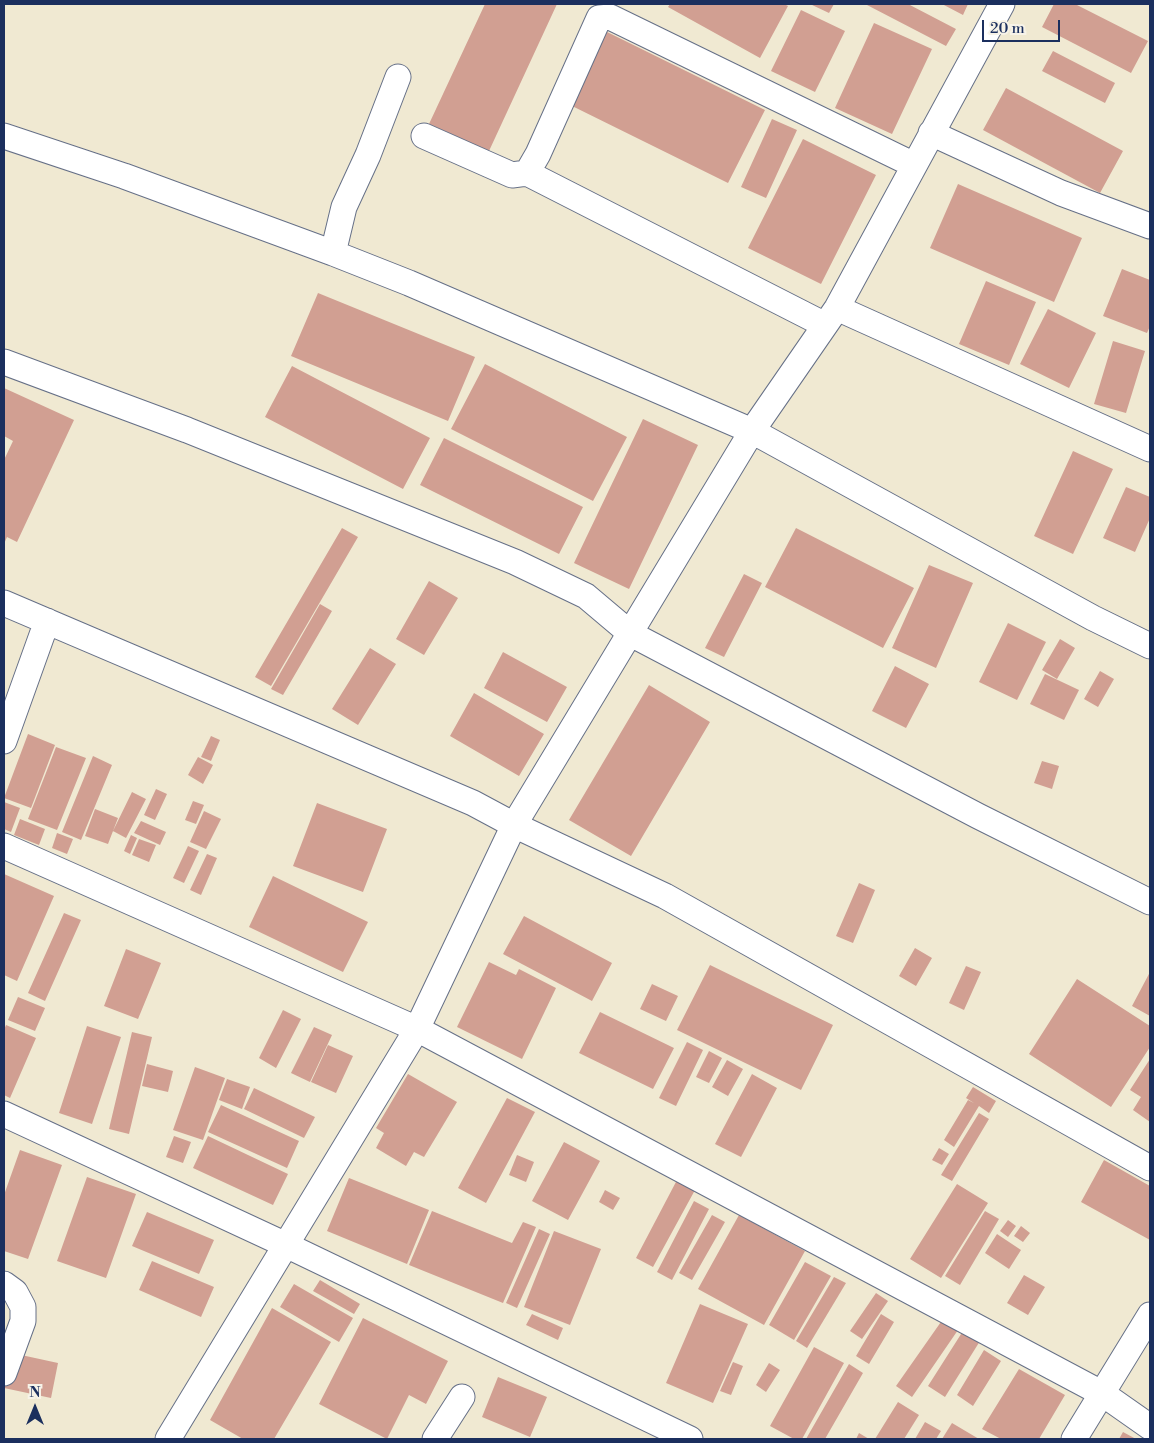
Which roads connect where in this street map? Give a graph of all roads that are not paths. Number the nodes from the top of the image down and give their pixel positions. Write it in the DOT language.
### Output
graph roads {
  1 [pos="1002,4"];
  2 [pos="398,77"];
  3 [pos="931,133"];
  4 [pos="4,136"];
  5 [pos="424,136"];
  6 [pos="914,165"];
  7 [pos="527,173"];
  8 [pos="1150,226"];
  9 [pos="333,253"];
  10 [pos="831,316"];
  11 [pos="4,362"];
  12 [pos="752,431"];
  13 [pos="1150,449"];
  14 [pos="4,603"];
  15 [pos="47,621"];
  16 [pos="630,634"];
  17 [pos="1150,646"];
  18 [pos="4,741"];
  19 [pos="514,825"];
  20 [pos="4,846"];
  21 [pos="1150,902"];
  22 [pos="417,1029"];
  23 [pos="4,1114"];
  24 [pos="1150,1168"];
  25 [pos="286,1245"];
  26 [pos="4,1284"];
  27 [pos="1150,1315"];
  28 [pos="4,1373"];
  29 [pos="1103,1394"];
  30 [pos="462,1397"];
  31 [pos="1150,1427"];
  32 [pos="174,1437"];
  33 [pos="435,1439"];
  34 [pos="690,1439"];
  35 [pos="1074,1439"];
  1 -- 3 [label="street"];
  2 -- 9 [label="street"];
  3 -- 6 [label="street"];
  3 -- 8 [label="street"];
  4 -- 9 [label="street"];
  5 -- 7 [label="street"];
  6 -- 7 [label="street"];
  6 -- 10 [label="street"];
  7 -- 10 [label="street"];
  9 -- 12 [label="street"];
  10 -- 12 [label="street"];
  10 -- 13 [label="street"];
  11 -- 16 [label="street"];
  12 -- 16 [label="street"];
  12 -- 17 [label="street"];
  14 -- 15 [label="street"];
  15 -- 18 [label="street"];
  15 -- 19 [label="street"];
  16 -- 19 [label="street"];
  16 -- 21 [label="street"];
  19 -- 22 [label="street"];
  19 -- 24 [label="street"];
  20 -- 22 [label="street"];
  22 -- 25 [label="street"];
  22 -- 29 [label="street"];
  23 -- 25 [label="street"];
  25 -- 32 [label="street"];
  25 -- 34 [label="street"];
  26 -- 28 [label="street"];
  27 -- 29 [label="street"];
  29 -- 31 [label="street"];
  29 -- 35 [label="street"];
  30 -- 33 [label="street"];
}
